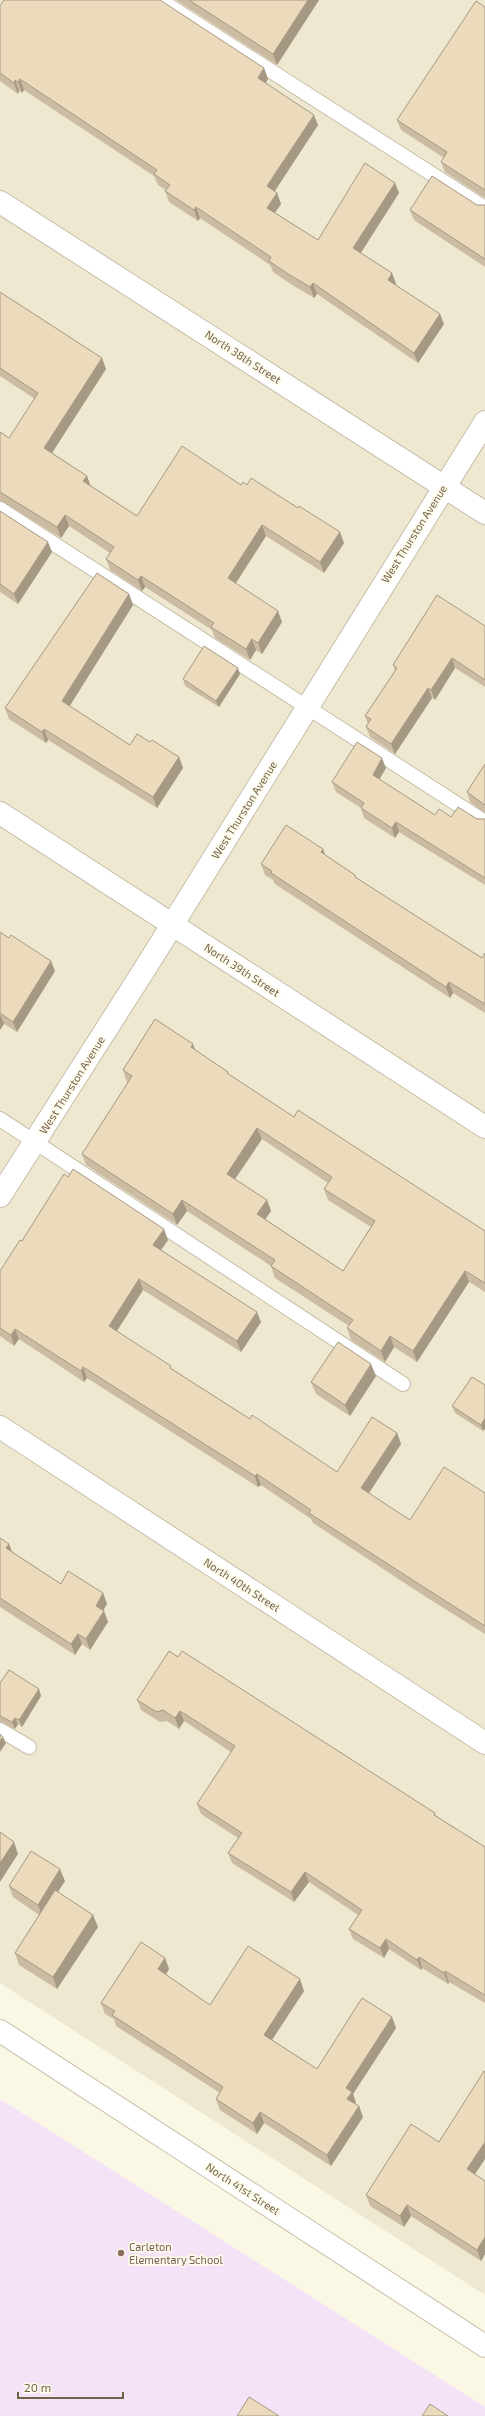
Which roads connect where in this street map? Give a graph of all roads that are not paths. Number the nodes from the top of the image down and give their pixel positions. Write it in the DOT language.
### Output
graph roads {
  1 [pos="160,0"];
  2 [pos="0,202"];
  3 [pos="485,208"];
  4 [pos="485,422"];
  5 [pos="444,486"];
  6 [pos="0,509"];
  7 [pos="485,513"];
  8 [pos="308,706"];
  9 [pos="0,813"];
  10 [pos="485,822"];
  11 [pos="172,925"];
  12 [pos="0,1119"];
  13 [pos="485,1127"];
  14 [pos="36,1142"];
  15 [pos="0,1196"];
  16 [pos="403,1384"];
  17 [pos="0,1427"];
  18 [pos="0,1730"];
  19 [pos="485,1743"];
  20 [pos="29,1747"];
  21 [pos="0,2031"];
  22 [pos="485,2346"];
  1 -- 3 [label="lane"];
  2 -- 5 [label="street, North 38th Street"];
  4 -- 5 [label="street, West Thurston Avenue"];
  5 -- 7 [label="street, North 38th Street"];
  5 -- 8 [label="street, West Thurston Avenue"];
  6 -- 8 [label="lane"];
  8 -- 10 [label="lane"];
  8 -- 11 [label="street, West Thurston Avenue"];
  9 -- 11 [label="street, North 39th Street"];
  11 -- 13 [label="street, North 39th Street"];
  11 -- 14 [label="street, West Thurston Avenue"];
  12 -- 14 [label="lane"];
  14 -- 15 [label="street, West Thurston Avenue"];
  14 -- 16 [label="lane"];
  17 -- 19 [label="street, North 40th Street"];
  18 -- 20 [label="lane"];
  21 -- 22 [label="street, North 41st Street"];
}
